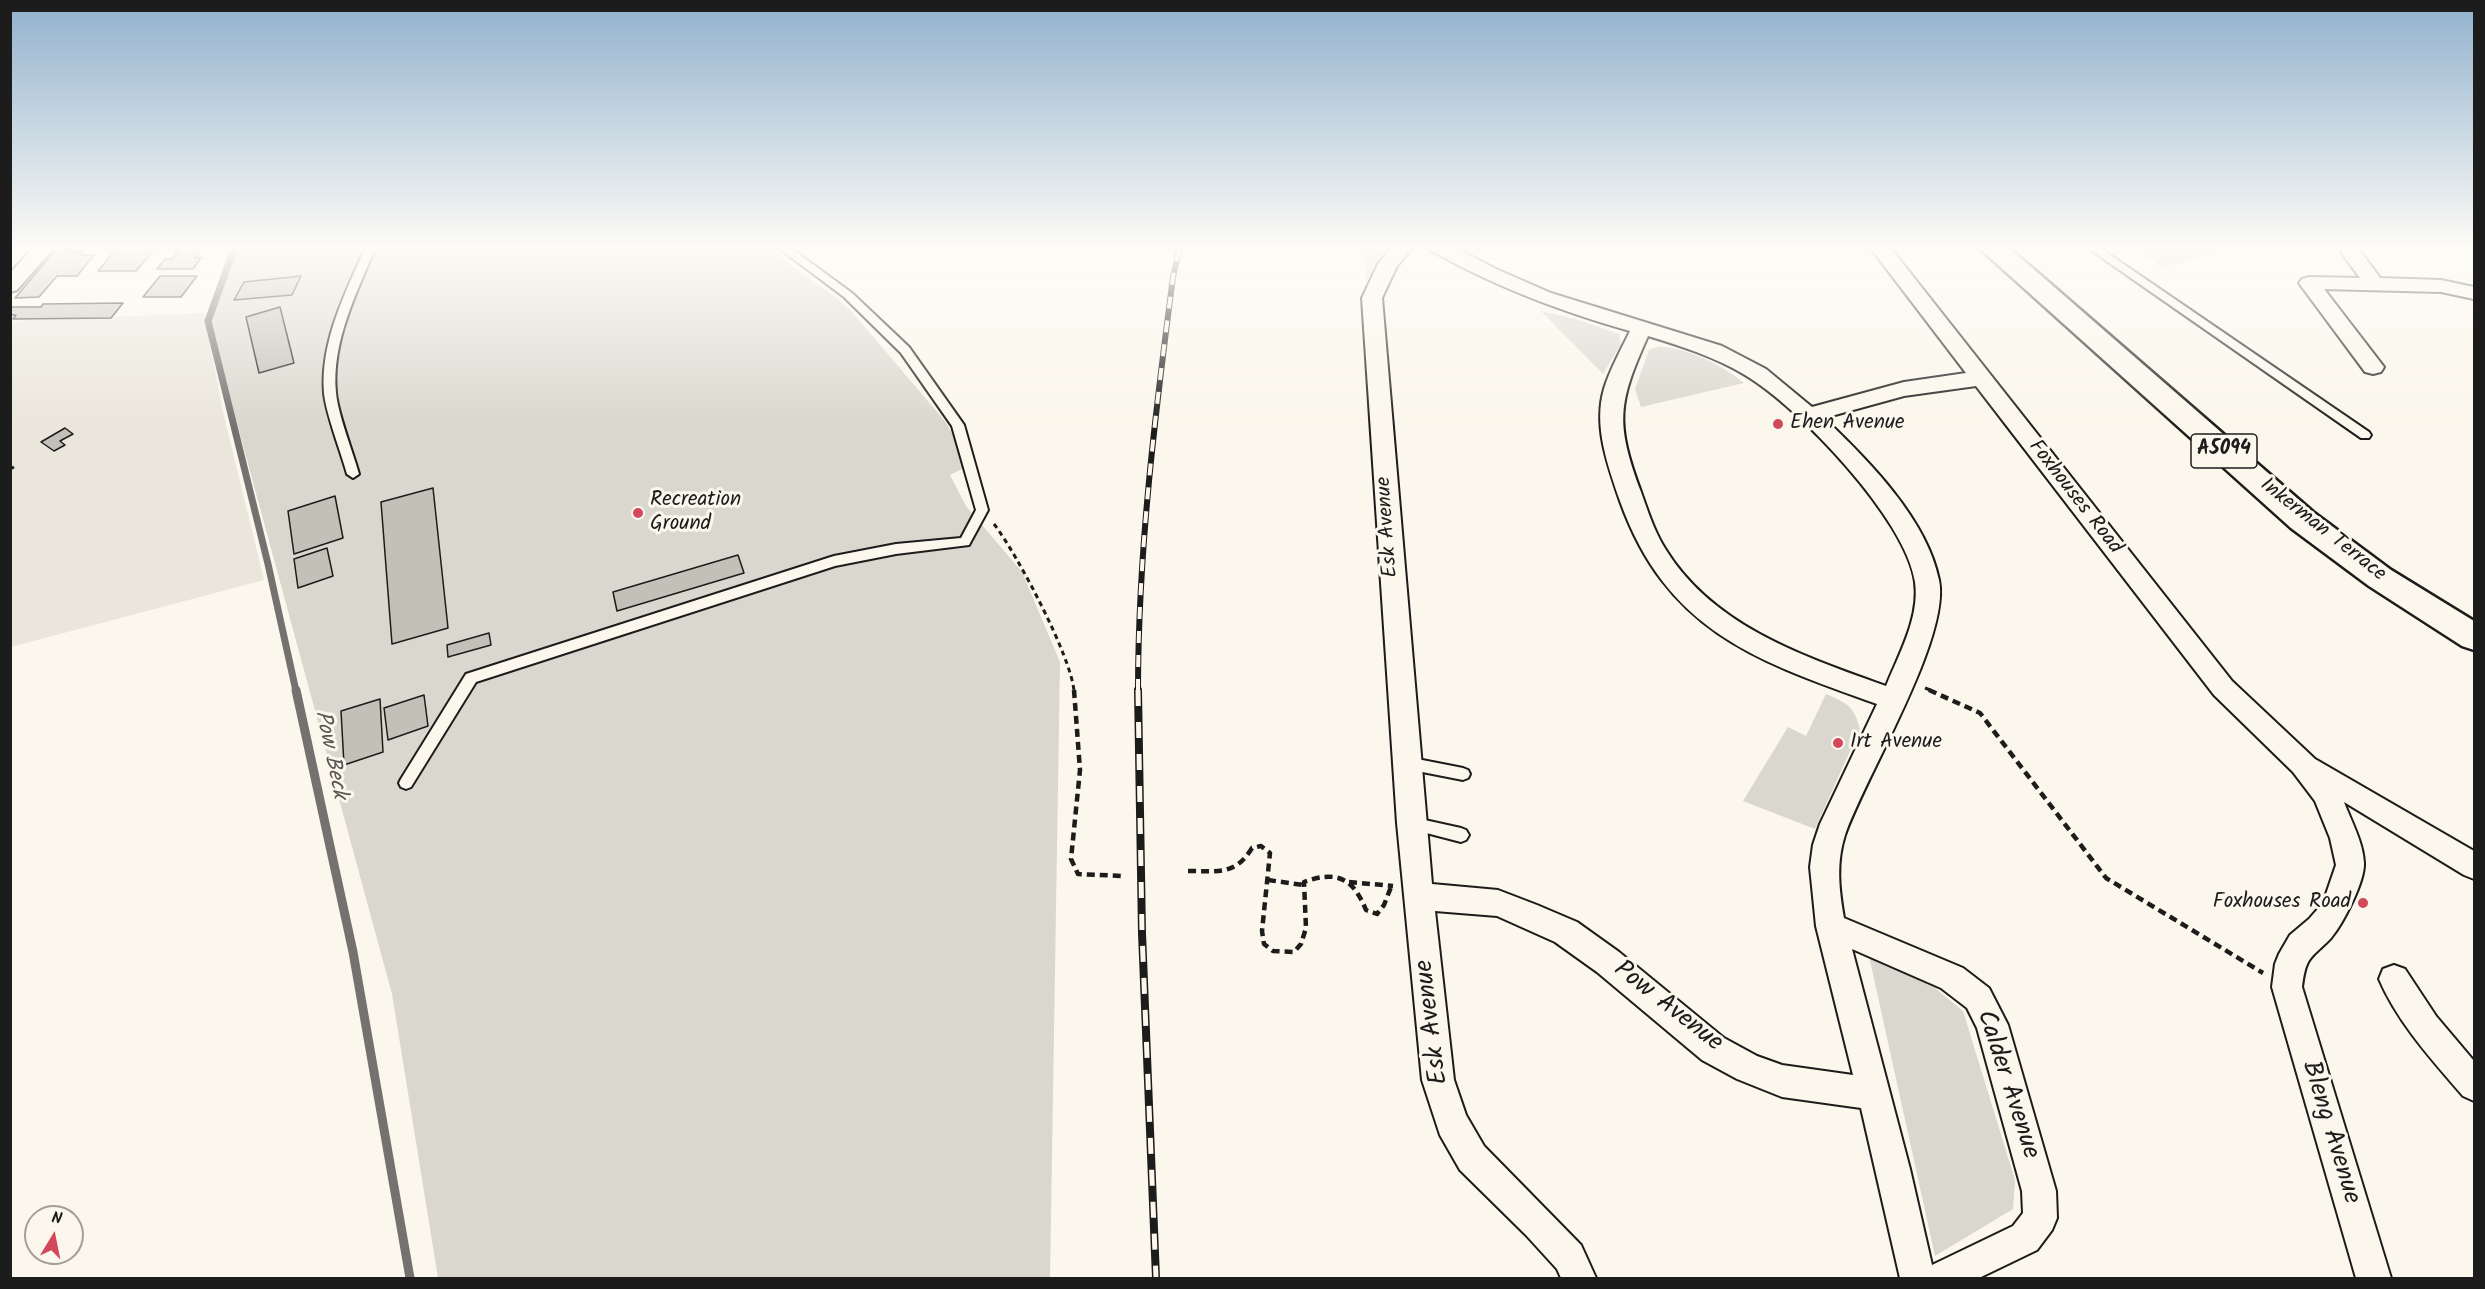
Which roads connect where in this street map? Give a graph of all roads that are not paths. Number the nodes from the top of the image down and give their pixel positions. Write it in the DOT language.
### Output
graph roads {
  1 [pos="346,306"];
  2 [pos="860,306"];
  3 [pos="1373,306"];
  4 [pos="1569,306"];
  5 [pos="1925,306"];
  6 [pos="2061,306"];
  7 [pos="2178,306"];
  8 [pos="2326,306"];
  9 [pos="1641,328"];
  10 [pos="2373,367"];
  11 [pos="1981,378"];
  12 [pos="1808,416"];
  13 [pos="2365,435"];
  14 [pos="353,474"];
  15 [pos="2475,638"];
  16 [pos="1898,688"];
  17 [pos="1407,763"];
  18 [pos="2303,764"];
  19 [pos="1463,774"];
  20 [pos="406,783"];
  21 [pos="1411,820"];
  22 [pos="1461,835"];
  23 [pos="2475,866"];
  24 [pos="1406,892"];
  25 [pos="1831,926"];
  26 [pos="2394,979"];
  27 [pos="2287,987"];
  28 [pos="2475,1084"];
  29 [pos="1874,1094"];
  30 [pos="1578,1278"];
  31 [pos="1917,1278"];
  32 [pos="1942,1278"];
  33 [pos="2374,1278"];
  1 -- 14 [label="lane"];
  2 -- 20 [label="lane"];
  3 -- 17 [label="street, Esk Avenue"];
  4 -- 9 [label="street"];
  5 -- 11 [label="street, Foxhouses Road"];
  6 -- 15 [label="main road, Inkerman Terrace / A5094"];
  7 -- 13 [label="lane"];
  8 -- 10 [label="street"];
  9 -- 12 [label="street"];
  9 -- 16 [label="street"];
  11 -- 12 [label="street"];
  11 -- 18 [label="street, Foxhouses Road"];
  12 -- 16 [label="street"];
  16 -- 25 [label="street"];
  17 -- 19 [label="lane"];
  17 -- 21 [label="street, Esk Avenue"];
  18 -- 23 [label="street"];
  18 -- 27 [label="street, Foxhouses Road"];
  21 -- 22 [label="lane"];
  21 -- 24 [label="street, Esk Avenue"];
  24 -- 29 [label="street, Pow Avenue"];
  24 -- 30 [label="street, Esk Avenue"];
  25 -- 29 [label="street"];
  25 -- 32 [label="street, Calder Avenue"];
  26 -- 28 [label="street"];
  27 -- 33 [label="street, Bleng Avenue"];
  29 -- 31 [label="street"];
}
